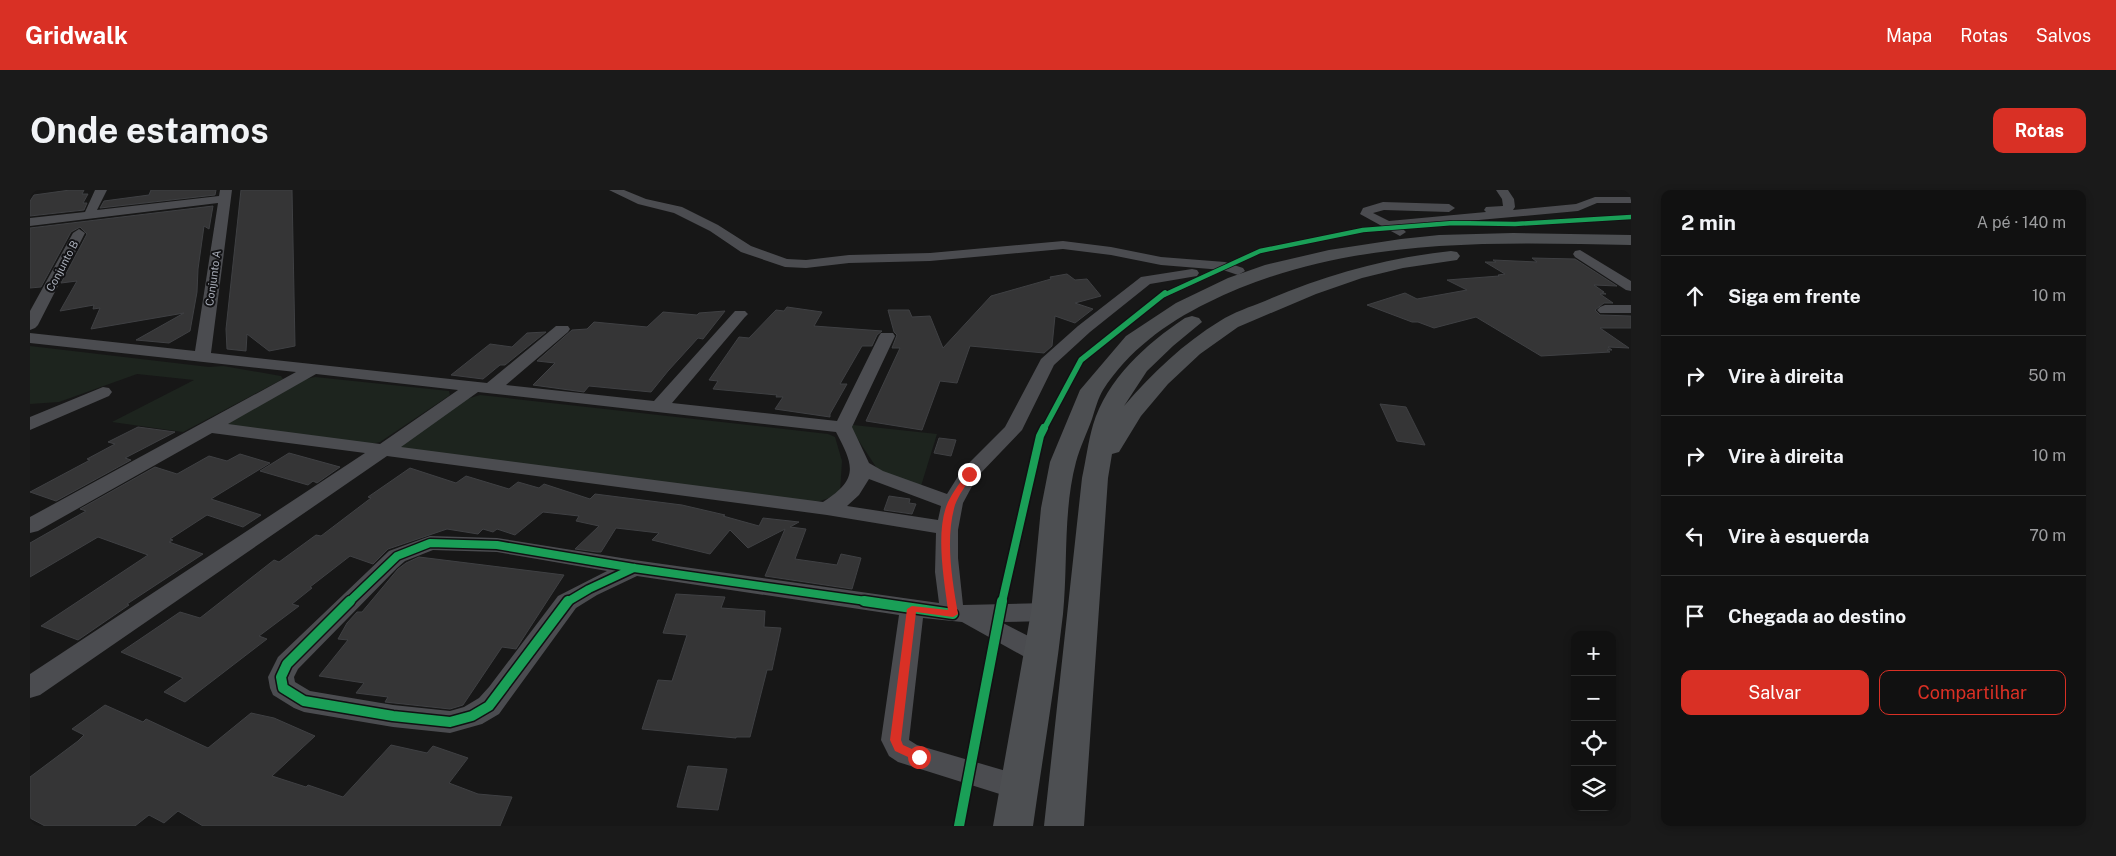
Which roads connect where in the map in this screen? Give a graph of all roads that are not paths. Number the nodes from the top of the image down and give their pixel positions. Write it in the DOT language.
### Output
graph roads {
  1 [pos="101,190"];
  2 [pos="615,190"];
  3 [pos="1502,190"];
  4 [pos="225,194"];
  5 [pos="1631,200"];
  6 [pos="1563,208"];
  7 [pos="1631,208"];
  8 [pos="89,215"];
  9 [pos="30,222"];
  10 [pos="1631,223"];
  11 [pos="1387,225"];
  12 [pos="79,233"];
  13 [pos="1407,235"];
  14 [pos="1631,240"];
  15 [pos="1631,247"];
  16 [pos="1580,254"];
  17 [pos="1631,256"];
  18 [pos="1267,270"];
  19 [pos="1238,271"];
  20 [pos="1631,287"];
  21 [pos="1605,310"];
  22 [pos="1631,310"];
  23 [pos="740,314"];
  24 [pos="30,325"];
  25 [pos="562,329"];
  26 [pos="887,336"];
  27 [pos="30,338"];
  28 [pos="202,356"];
  29 [pos="312,370"];
  30 [pos="482,388"];
  31 [pos="103,392"];
  32 [pos="658,408"];
  33 [pos="30,424"];
  34 [pos="210,427"];
  35 [pos="842,427"];
  36 [pos="385,450"];
  37 [pos="862,467"];
  38 [pos="1095,478"];
  39 [pos="854,489"];
  40 [pos="952,503"];
  41 [pos="827,509"];
  42 [pos="885,517"];
  43 [pos="30,526"];
  44 [pos="946,528"];
  45 [pos="634,568"];
  46 [pos="912,609"];
  47 [pos="1047,612"];
  48 [pos="960,614"];
  49 [pos="1041,654"];
  50 [pos="30,688"];
  51 [pos="1018,787"];
  52 [pos="1013,826"];
  53 [pos="1064,826"];
  1 -- 8 [label="street"];
  2 -- 19 [label="street"];
  3 -- 11 [label="street"];
  4 -- 8 [label="street"];
  4 -- 28 [label="street, Conjunto A"];
  5 -- 6 [label="street"];
  6 -- 7 [label="street"];
  6 -- 11 [label="street"];
  8 -- 9 [label="street"];
  10 -- 13 [label="main road"];
  11 -- 13 [label="street"];
  12 -- 24 [label="street, Conjunto B"];
  13 -- 18 [label="main road"];
  14 -- 18 [label="main road"];
  15 -- 38 [label="main road"];
  16 -- 17 [label="main road"];
  16 -- 20 [label="street"];
  16 -- 38 [label="main road"];
  18 -- 19 [label="street"];
  18 -- 47 [label="main road"];
  19 -- 40 [label="street"];
  21 -- 22 [label="street"];
  23 -- 32 [label="street"];
  25 -- 30 [label="street"];
  26 -- 35 [label="street"];
  27 -- 28 [label="street"];
  28 -- 29 [label="street"];
  29 -- 30 [label="street"];
  29 -- 34 [label="street"];
  30 -- 32 [label="street"];
  30 -- 36 [label="street"];
  31 -- 33 [label="street"];
  32 -- 35 [label="street"];
  34 -- 36 [label="street"];
  34 -- 43 [label="street"];
  35 -- 37 [label="street"];
  36 -- 41 [label="street"];
  36 -- 50 [label="street"];
  37 -- 39 [label="street"];
  37 -- 40 [label="street"];
  38 -- 53 [label="main road"];
  39 -- 41 [label="street"];
  39 -- 42 [label="street"];
  40 -- 44 [label="street"];
  41 -- 42 [label="street"];
  42 -- 44 [label="street"];
  44 -- 48 [label="street"];
  45 -- 45 [label="street"];
  45 -- 46 [label="street"];
  46 -- 48 [label="street"];
  46 -- 51 [label="street"];
  47 -- 48 [label="street"];
  47 -- 49 [label="main road"];
  48 -- 49 [label="street"];
  49 -- 51 [label="main road"];
  51 -- 52 [label="main road"];
}
